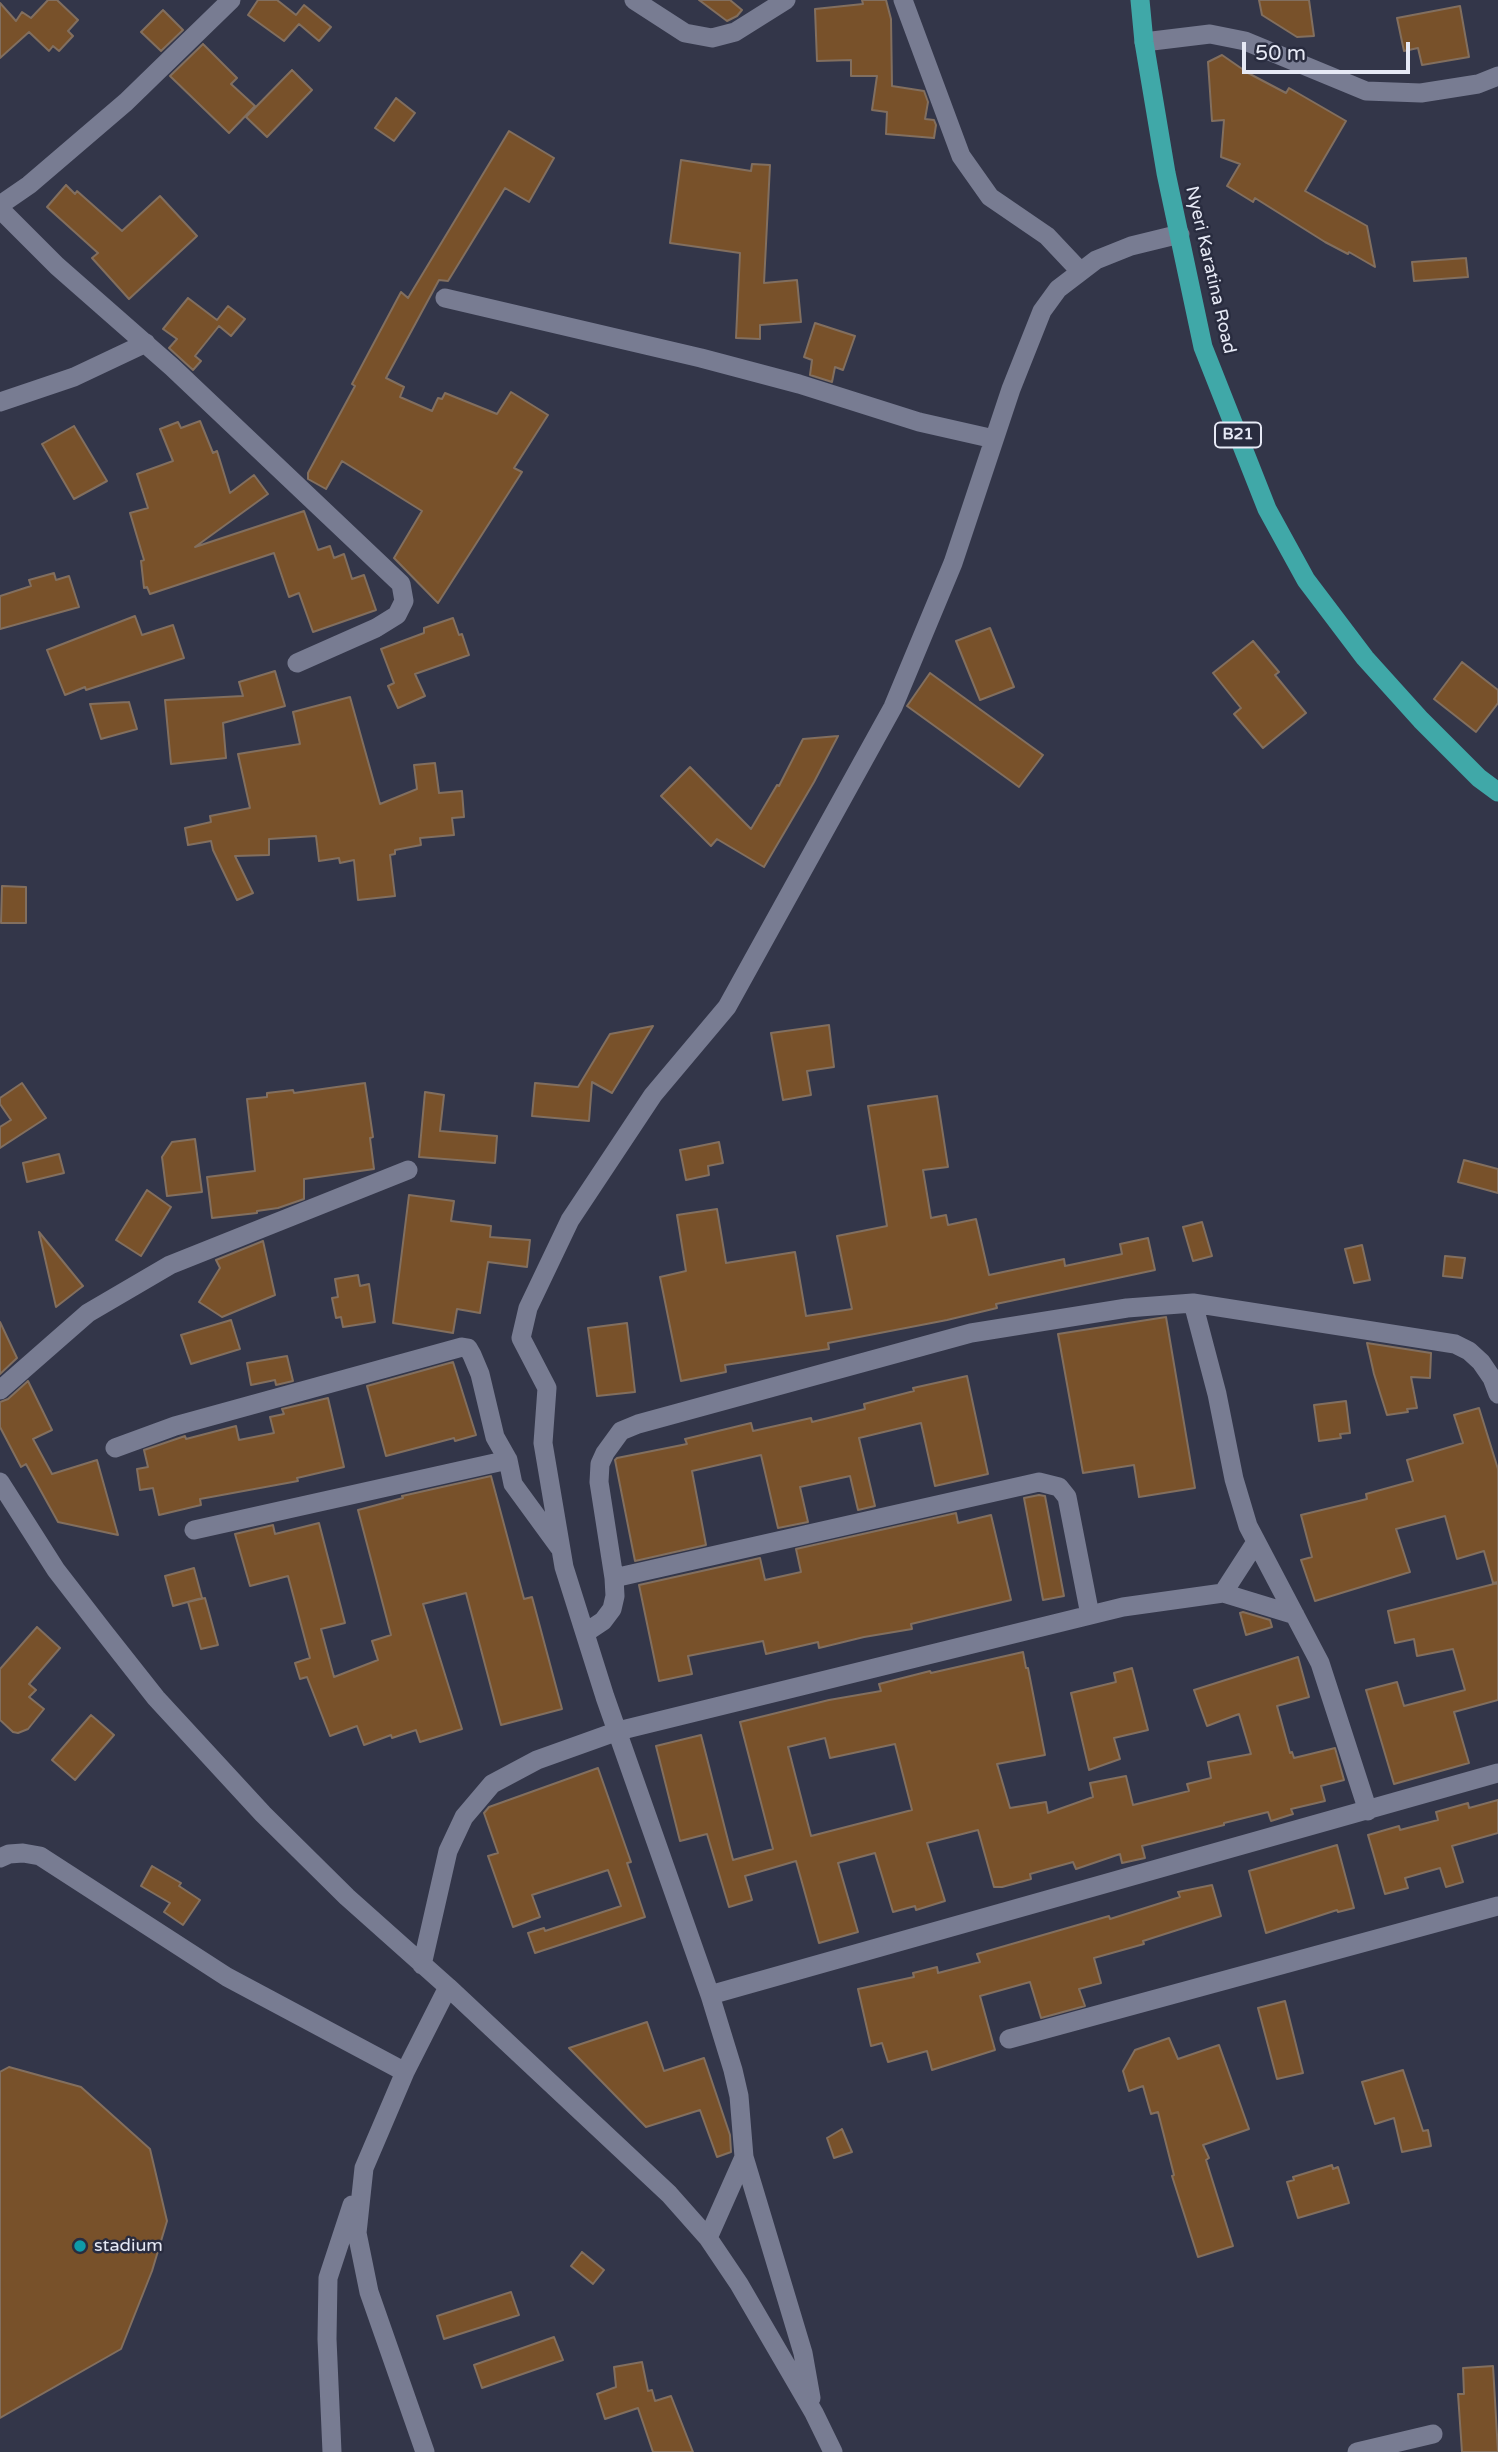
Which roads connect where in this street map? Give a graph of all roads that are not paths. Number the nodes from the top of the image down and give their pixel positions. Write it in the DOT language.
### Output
graph roads {
  1 [pos="231,0"];
  2 [pos="634,0"];
  3 [pos="786,0"];
  4 [pos="903,0"];
  5 [pos="1140,0"];
  6 [pos="1144,42"];
  7 [pos="1498,76"];
  8 [pos="0,207"];
  9 [pos="1180,234"];
  10 [pos="1080,271"];
  11 [pos="445,298"];
  12 [pos="146,343"];
  13 [pos="0,402"];
  14 [pos="994,439"];
  15 [pos="297,663"];
  16 [pos="1498,792"];
  17 [pos="408,1170"];
  18 [pos="1193,1303"];
  19 [pos="0,1390"];
  20 [pos="1498,1394"];
  21 [pos="115,1448"];
  22 [pos="508,1460"];
  23 [pos="1,1485"];
  24 [pos="194,1531"];
  25 [pos="1256,1542"];
  26 [pos="561,1550"];
  27 [pos="614,1578"];
  28 [pos="1223,1593"];
  29 [pos="1090,1615"];
  30 [pos="1295,1615"];
  31 [pos="585,1633"];
  32 [pos="618,1731"];
  33 [pos="1498,1773"];
  34 [pos="1368,1811"];
  35 [pos="0,1858"];
  36 [pos="1498,1906"];
  37 [pos="422,1965"];
  38 [pos="448,1987"];
  39 [pos="710,1996"];
  40 [pos="1009,2039"];
  41 [pos="405,2072"];
  42 [pos="744,2157"];
  43 [pos="364,2168"];
  44 [pos="708,2238"];
  45 [pos="814,2413"];
  46 [pos="1433,2434"];
  47 [pos="332,2452"];
  48 [pos="425,2452"];
  49 [pos="832,2452"];
  50 [pos="1357,2452"];
  1 -- 8 [label="street"];
  2 -- 3 [label="street"];
  4 -- 10 [label="street"];
  5 -- 6 [label="highway, Nyeri Karatina Road / B21"];
  6 -- 7 [label="street"];
  6 -- 9 [label="highway, Nyeri Karatina Road / B21"];
  8 -- 12 [label="street"];
  9 -- 10 [label="street"];
  9 -- 16 [label="highway, Nyeri Karatina Road / B21"];
  10 -- 14 [label="street"];
  11 -- 14 [label="street"];
  12 -- 13 [label="street"];
  12 -- 15 [label="street"];
  14 -- 26 [label="street"];
  17 -- 19 [label="street"];
  18 -- 20 [label="street"];
  18 -- 25 [label="street"];
  18 -- 27 [label="street"];
  21 -- 22 [label="street"];
  22 -- 24 [label="street"];
  22 -- 26 [label="street"];
  23 -- 37 [label="street"];
  25 -- 28 [label="street"];
  25 -- 30 [label="street"];
  26 -- 31 [label="street"];
  27 -- 29 [label="street"];
  27 -- 31 [label="street"];
  28 -- 29 [label="street"];
  28 -- 30 [label="street"];
  29 -- 32 [label="street"];
  30 -- 34 [label="street"];
  31 -- 32 [label="street"];
  32 -- 37 [label="street"];
  32 -- 39 [label="street"];
  33 -- 34 [label="street"];
  34 -- 39 [label="street"];
  35 -- 41 [label="street"];
  36 -- 40 [label="street"];
  37 -- 38 [label="street"];
  38 -- 41 [label="street"];
  38 -- 44 [label="street"];
  39 -- 42 [label="street"];
  41 -- 43 [label="street"];
  42 -- 44 [label="street"];
  42 -- 45 [label="street"];
  43 -- 47 [label="street"];
  43 -- 48 [label="street"];
  44 -- 45 [label="street"];
  45 -- 49 [label="street"];
  46 -- 50 [label="street"];
}
